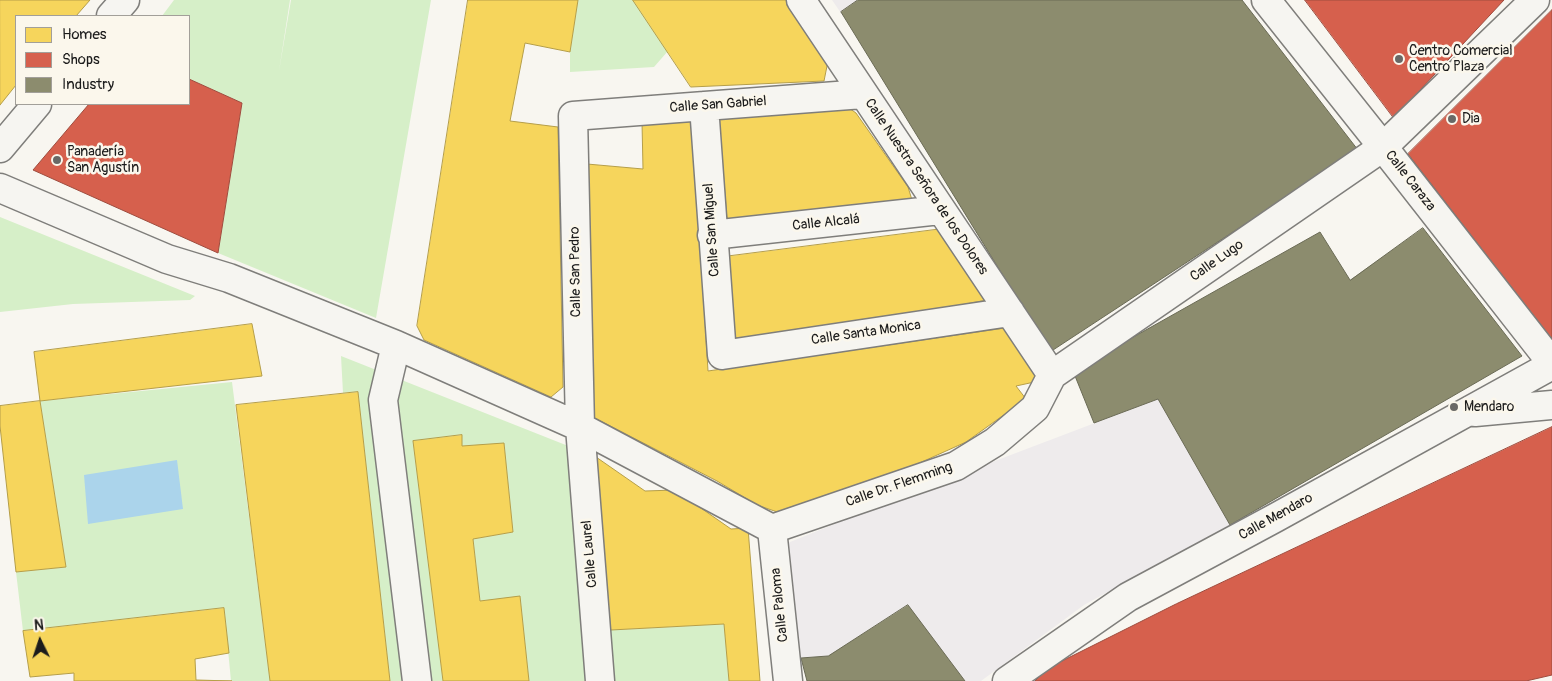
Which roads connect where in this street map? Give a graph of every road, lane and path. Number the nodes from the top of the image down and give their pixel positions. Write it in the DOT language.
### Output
graph roads {
  1 [pos="125,0"];
  2 [pos="801,0"];
  3 [pos="1266,0"];
  4 [pos="1535,0"];
  5 [pos="112,15"];
  6 [pos="863,94"];
  7 [pos="37,105"];
  8 [pos="704,106"];
  9 [pos="573,116"];
  10 [pos="1383,147"];
  11 [pos="0,148"];
  12 [pos="0,188"];
  13 [pos="940,210"];
  14 [pos="712,235"];
  15 [pos="1010,312"];
  16 [pos="396,345"];
  17 [pos="722,355"];
  18 [pos="1552,364"];
  19 [pos="1052,375"];
  20 [pos="1552,405"];
  21 [pos="1463,414"];
  22 [pos="580,427"];
  23 [pos="772,529"];
  24 [pos="417,681"];
  25 [pos="600,681"];
  26 [pos="788,681"];
  27 [pos="1008,681"];
  1 -- 5 [label="street"];
  2 -- 6 [label="street, Calle Nuestra Señora de los Dolores"];
  3 -- 10 [label="street, Calle Caraza"];
  4 -- 10 [label="street, Calle Lugo"];
  6 -- 8 [label="street, Calle San Gabriel"];
  6 -- 13 [label="street, Calle Nuestra Señora de los Dolores"];
  7 -- 11 [label="street"];
  8 -- 9 [label="street, Calle San Gabriel"];
  8 -- 14 [label="street, Calle San Miguel"];
  9 -- 22 [label="street, Calle San Pedro"];
  10 -- 18 [label="street, Calle Caraza"];
  10 -- 19 [label="street, Calle Lugo"];
  12 -- 16 [label="street"];
  13 -- 14 [label="street, Calle Alcalá"];
  13 -- 15 [label="street, Calle Nuestra Señora de los Dolores"];
  14 -- 17 [label="street, Calle San Miguel"];
  15 -- 17 [label="street, Calle Santa Monica"];
  15 -- 19 [label="street, Calle Nuestra Señora de los Dolores"];
  16 -- 22 [label="street"];
  16 -- 24 [label="street"];
  18 -- 21 [label="street, Calle Mendaro"];
  19 -- 23 [label="street, Calle Dr. Flemming"];
  20 -- 21 [label="street"];
  21 -- 27 [label="street, Calle Mendaro"];
  22 -- 23 [label="street"];
  22 -- 25 [label="street, Calle Laurel"];
  23 -- 26 [label="street, Calle Paloma"];
}
